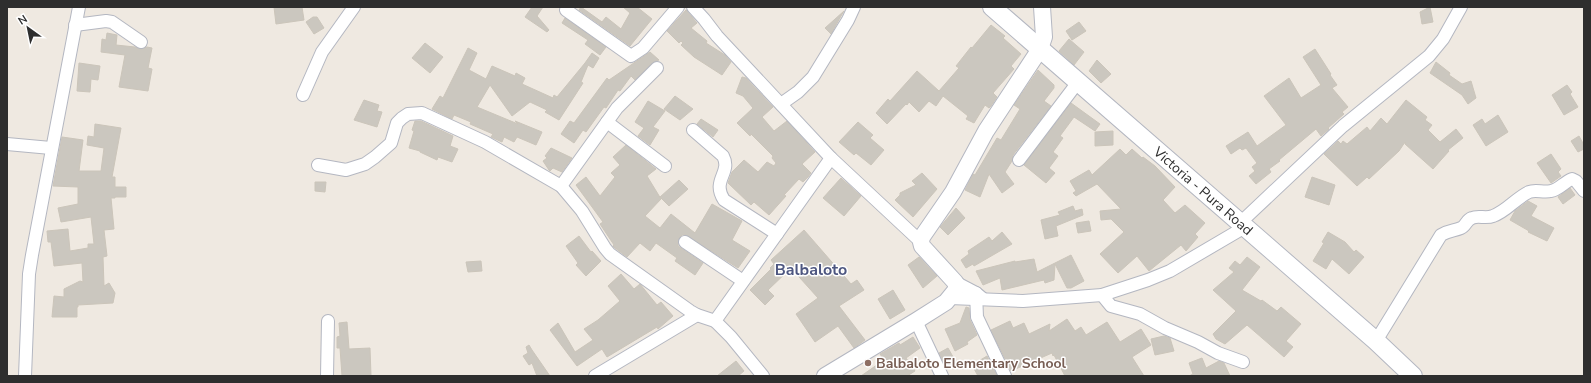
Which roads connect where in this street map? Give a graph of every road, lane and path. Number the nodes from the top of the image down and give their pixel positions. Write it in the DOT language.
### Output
graph roads {
  1 [pos="79,7"];
  2 [pos="354,7"];
  3 [pos="678,7"];
  4 [pos="693,7"];
  5 [pos="854,7"];
  6 [pos="992,7"];
  7 [pos="1042,7"];
  8 [pos="1461,7"];
  9 [pos="566,10"];
  10 [pos="75,25"];
  11 [pos="141,42"];
  12 [pos="1040,49"];
  13 [pos="657,68"];
  14 [pos="1078,82"];
  15 [pos="303,95"];
  16 [pos="781,104"];
  17 [pos="607,122"];
  18 [pos="693,130"];
  19 [pos="7,144"];
  20 [pos="51,148"];
  21 [pos="831,158"];
  22 [pos="1019,160"];
  23 [pos="318,165"];
  24 [pos="665,166"];
  25 [pos="561,186"];
  26 [pos="1584,191"];
  27 [pos="1242,225"];
  28 [pos="777,234"];
  29 [pos="685,242"];
  30 [pos="921,242"];
  31 [pos="743,282"];
  32 [pos="955,282"];
  33 [pos="1102,295"];
  34 [pos="978,297"];
  35 [pos="950,298"];
  36 [pos="697,315"];
  37 [pos="328,321"];
  38 [pos="715,321"];
  39 [pos="916,321"];
  40 [pos="1376,341"];
  41 [pos="1244,362"];
  42 [pos="25,376"];
  43 [pos="327,376"];
  44 [pos="596,376"];
  45 [pos="763,376"];
  46 [pos="825,376"];
  47 [pos="942,376"];
  48 [pos="1005,376"];
  49 [pos="1413,376"];
  1 -- 10 [label="street"];
  2 -- 15 [label="street"];
  3 -- 9 [label="street"];
  4 -- 16 [label="street"];
  5 -- 16 [label="street"];
  6 -- 12 [label="main road, Victoria - Pura Road"];
  7 -- 12 [label="street"];
  8 -- 27 [label="street"];
  10 -- 11 [label="street"];
  10 -- 20 [label="street"];
  12 -- 14 [label="main road, Victoria - Pura Road"];
  12 -- 30 [label="street"];
  13 -- 17 [label="street"];
  14 -- 22 [label="street"];
  14 -- 27 [label="main road, Victoria - Pura Road"];
  16 -- 21 [label="street"];
  17 -- 24 [label="street"];
  17 -- 25 [label="street"];
  18 -- 28 [label="street"];
  19 -- 20 [label="street"];
  20 -- 42 [label="street"];
  21 -- 28 [label="street"];
  21 -- 30 [label="street"];
  23 -- 25 [label="street"];
  25 -- 36 [label="street"];
  26 -- 40 [label="street"];
  27 -- 33 [label="street"];
  27 -- 40 [label="main road, Victoria - Pura Road"];
  28 -- 31 [label="street"];
  29 -- 31 [label="street"];
  30 -- 32 [label="street"];
  31 -- 38 [label="street"];
  32 -- 34 [label="street"];
  32 -- 35 [label="street"];
  33 -- 34 [label="street"];
  33 -- 41 [label="street"];
  34 -- 35 [label="street"];
  34 -- 48 [label="street"];
  35 -- 39 [label="street"];
  36 -- 38 [label="street"];
  36 -- 44 [label="street"];
  37 -- 43 [label="street"];
  38 -- 45 [label="street"];
  39 -- 46 [label="street"];
  39 -- 47 [label="street"];
  40 -- 49 [label="main road, Victoria - Pura Road"];
}
